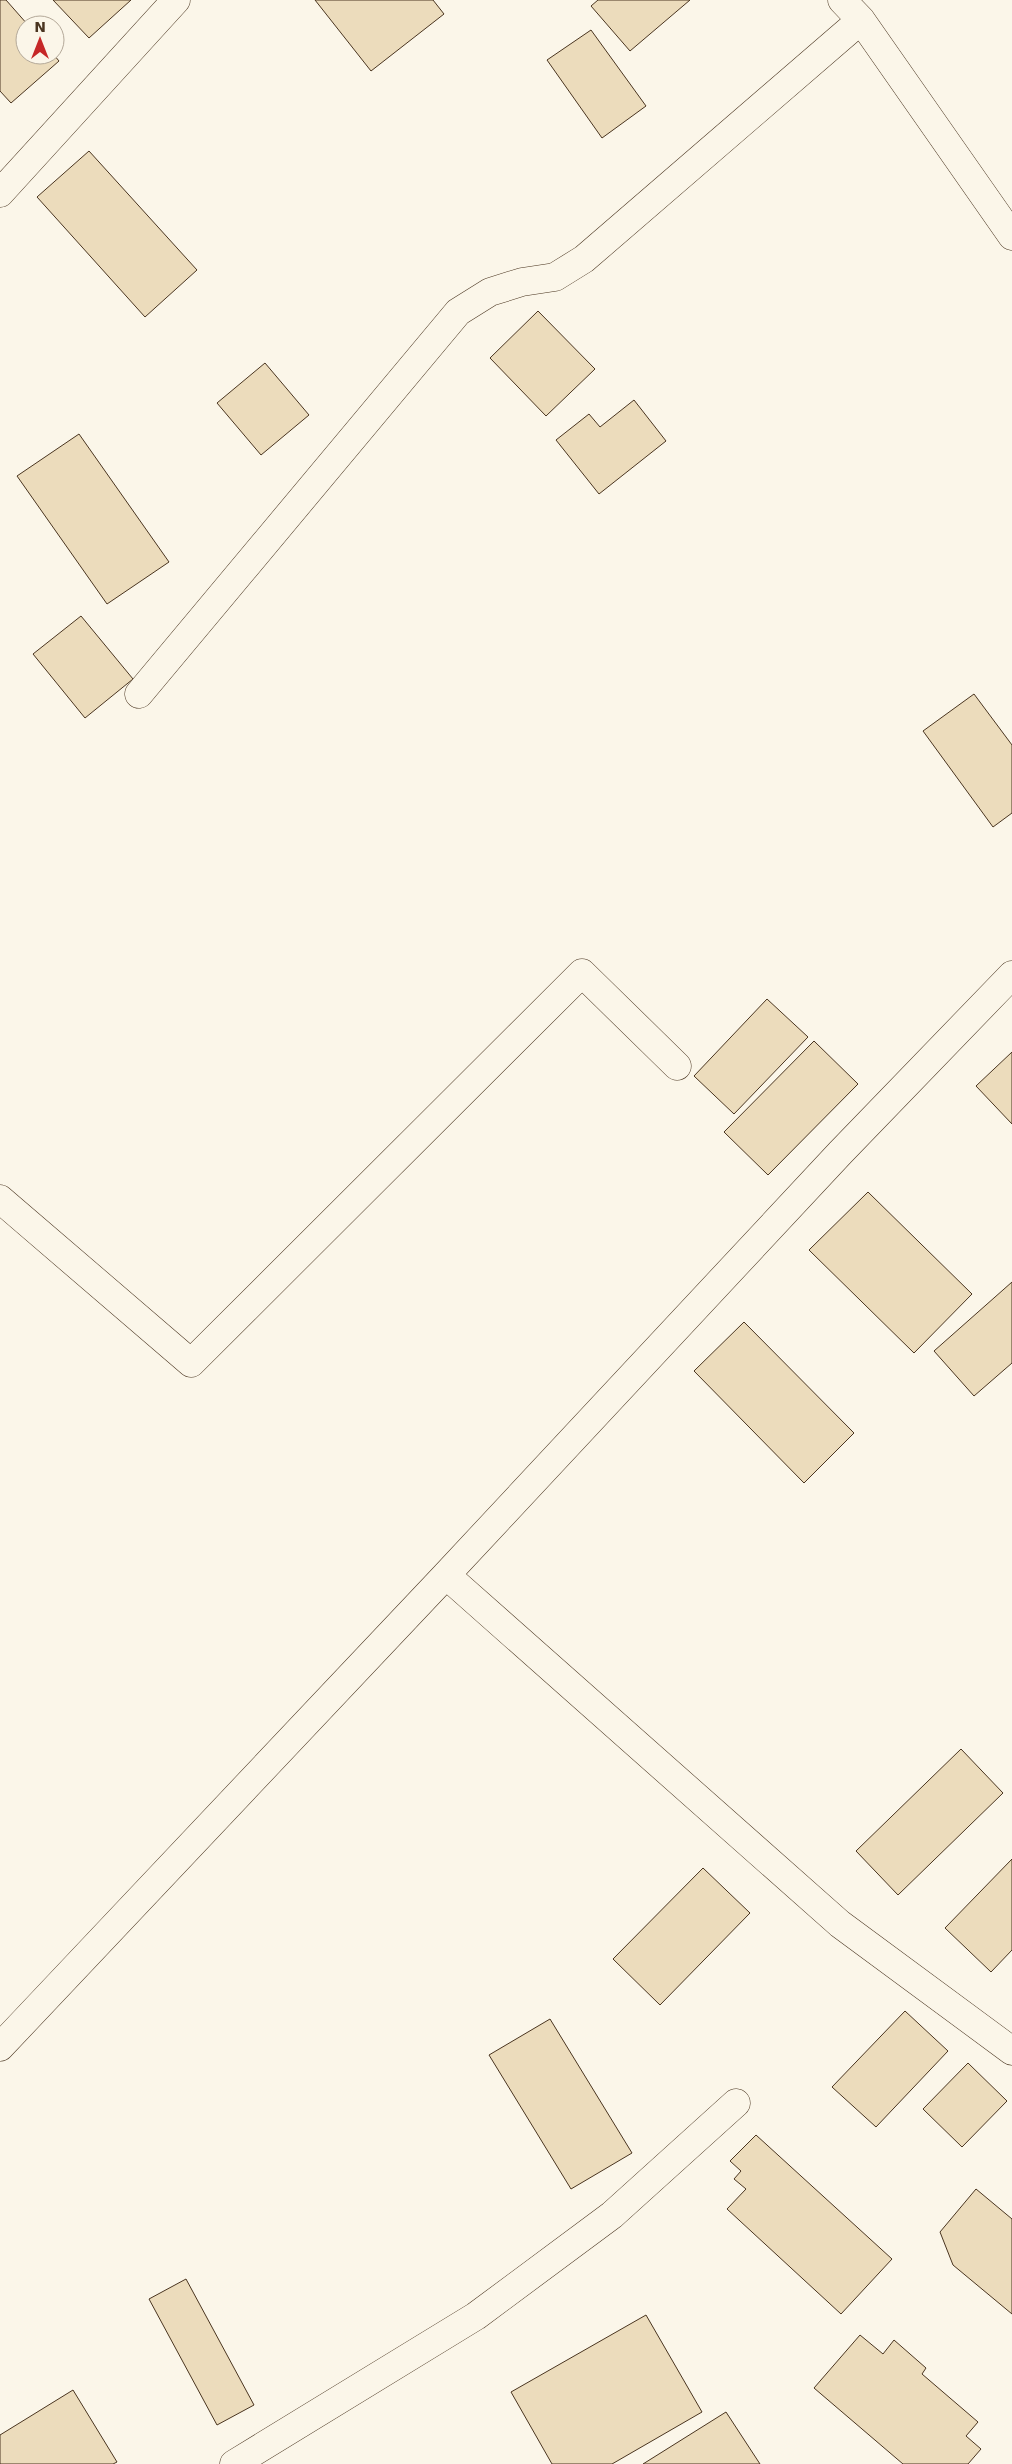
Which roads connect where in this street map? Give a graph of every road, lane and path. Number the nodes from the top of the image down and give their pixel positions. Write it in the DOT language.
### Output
graph roads {
  1 [pos="176,0"];
  2 [pos="842,0"];
  3 [pos="861,20"];
  4 [pos="0,193"];
  5 [pos="1012,236"];
  6 [pos="139,694"];
  7 [pos="1012,975"];
  8 [pos="677,1066"];
  9 [pos="0,1199"];
  10 [pos="446,1575"];
  11 [pos="0,2047"];
  12 [pos="1012,2051"];
  13 [pos="736,2103"];
  14 [pos="234,2464"];
  1 -- 4 [label="street"];
  2 -- 3 [label="street"];
  3 -- 5 [label="street"];
  3 -- 6 [label="street"];
  7 -- 10 [label="street"];
  8 -- 9 [label="street"];
  10 -- 11 [label="street"];
  10 -- 12 [label="street"];
  13 -- 14 [label="street"];
}
